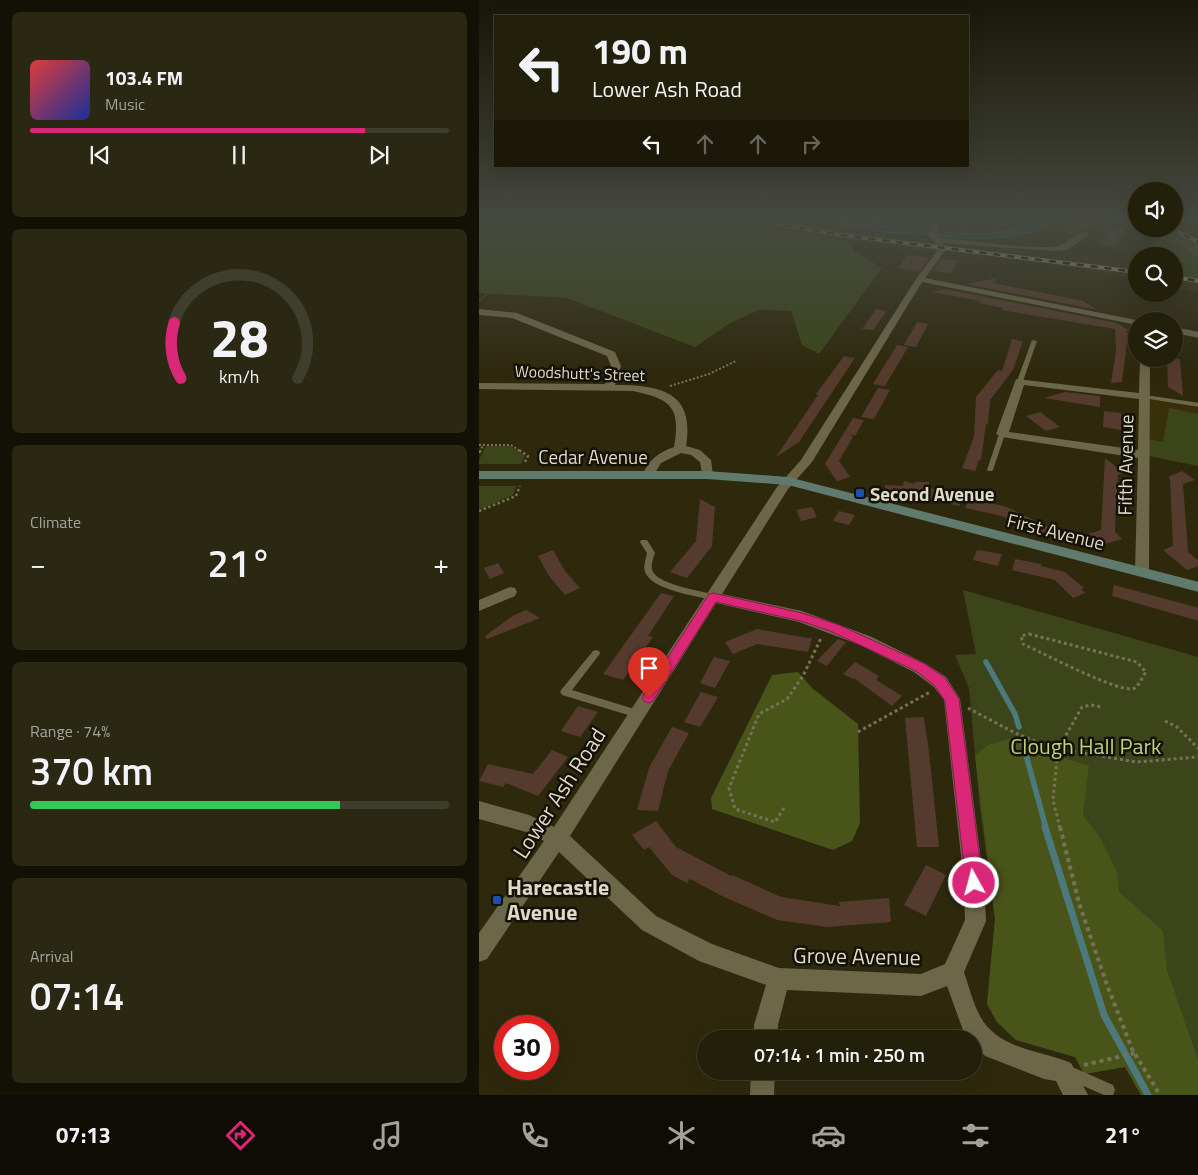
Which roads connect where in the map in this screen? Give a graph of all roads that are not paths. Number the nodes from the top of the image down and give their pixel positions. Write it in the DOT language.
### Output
graph roads {
  1 [pos="924,269"];
  2 [pos="920,278"];
  3 [pos="479,312"];
  4 [pos="1128,320"];
  5 [pos="1183,332"];
  6 [pos="1198,335"];
  7 [pos="1034,341"];
  8 [pos="1145,367"];
  9 [pos="1020,381"];
  10 [pos="479,386"];
  11 [pos="609,387"];
  12 [pos="1145,397"];
  13 [pos="1198,405"];
  14 [pos="1003,434"];
  15 [pos="680,448"];
  16 [pos="1144,456"];
  17 [pos="990,470"];
  18 [pos="479,475"];
  19 [pos="648,475"];
  20 [pos="707,475"];
  21 [pos="788,481"];
  22 [pos="644,542"];
  23 [pos="1142,572"];
  24 [pos="1198,587"];
  25 [pos="509,592"];
  26 [pos="713,597"];
  27 [pos="479,606"];
  28 [pos="596,653"];
  29 [pos="638,714"];
  30 [pos="479,810"];
  31 [pos="558,838"];
  32 [pos="479,951"];
  33 [pos="953,972"];
  34 [pos="779,979"];
  35 [pos="766,1030"];
  36 [pos="1063,1071"];
  37 [pos="763,1080"];
  38 [pos="1107,1090"];
  39 [pos="762,1095"];
  40 [pos="1076,1095"];
  1 -- 2 [label="street"];
  2 -- 4 [label="street"];
  2 -- 21 [label="street"];
  3 -- 11 [label="street"];
  5 -- 6 [label="street"];
  7 -- 9 [label="lane"];
  8 -- 12 [label="street, Fifth Avenue"];
  9 -- 12 [label="street"];
  9 -- 14 [label="street"];
  10 -- 11 [label="street, Woodshutt's Street"];
  11 -- 15 [label="street, Woodshutt's Street"];
  12 -- 13 [label="lane"];
  12 -- 16 [label="street, Fifth Avenue"];
  14 -- 16 [label="street"];
  14 -- 17 [label="lane"];
  15 -- 19 [label="street"];
  15 -- 20 [label="street"];
  16 -- 23 [label="street, Fifth Avenue"];
  18 -- 19 [label="main road, Cedar Avenue"];
  19 -- 20 [label="main road, Cedar Avenue"];
  20 -- 21 [label="main road, Cedar Avenue"];
  21 -- 23 [label="main road, First Avenue"];
  21 -- 26 [label="street, Lower Ash Road"];
  22 -- 26 [label="lane"];
  23 -- 24 [label="main road, First Avenue"];
  25 -- 27 [label="street"];
  26 -- 29 [label="street, Lower Ash Road"];
  26 -- 33 [label="street"];
  28 -- 29 [label="lane"];
  29 -- 31 [label="street, Lower Ash Road"];
  30 -- 31 [label="street"];
  31 -- 32 [label="street, Lower Ash Road"];
  31 -- 34 [label="street, Grove Avenue"];
  33 -- 34 [label="street, Grove Avenue"];
  33 -- 36 [label="street"];
  34 -- 35 [label="street"];
  36 -- 38 [label="lane"];
  36 -- 40 [label="street"];
  37 -- 39 [label="street"];
}
